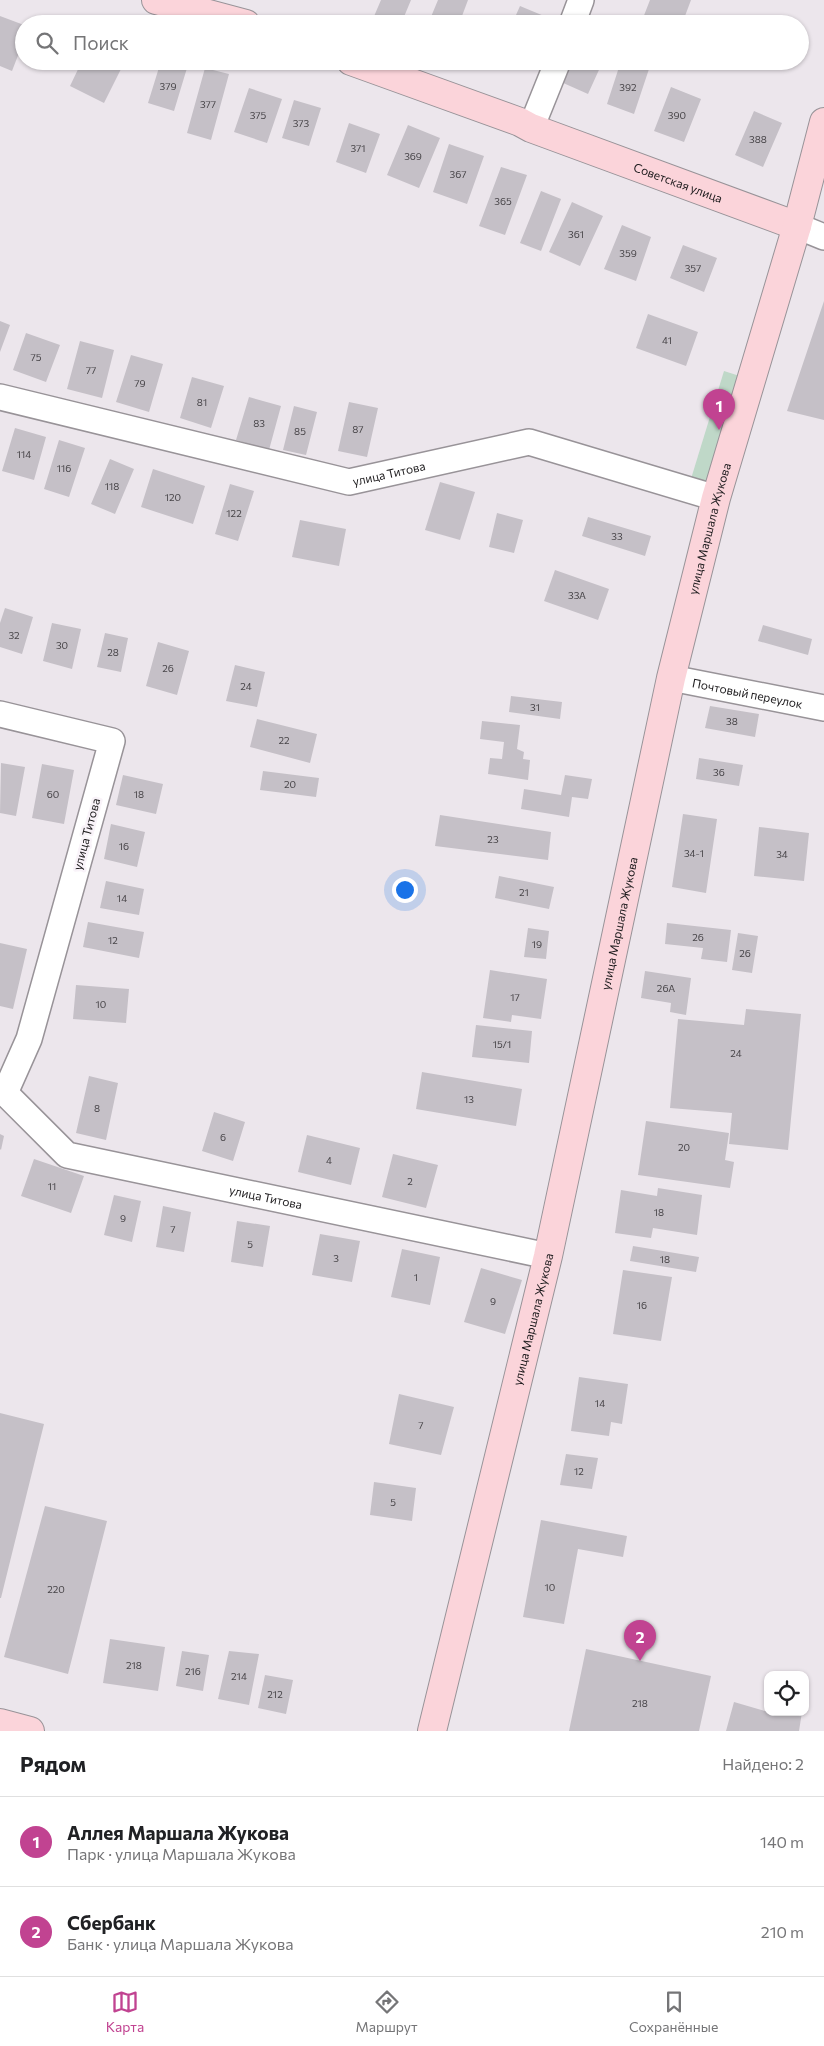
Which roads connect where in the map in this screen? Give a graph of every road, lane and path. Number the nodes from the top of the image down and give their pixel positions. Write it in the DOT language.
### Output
graph roads {
  1 [pos="156,0"];
  2 [pos="581,0"];
  3 [pos="212,15"];
  4 [pos="575,15"];
  5 [pos="376,70"];
  6 [pos="554,70"];
  7 [pos="824,122"];
  8 [pos="531,128"];
  9 [pos="797,226"];
  10 [pos="824,237"];
  11 [pos="0,397"];
  12 [pos="716,498"];
  13 [pos="671,678"];
  14 [pos="824,708"];
  15 [pos="0,714"];
  16 [pos="2,1091"];
  17 [pos="548,1256"];
  18 [pos="0,1723"];
  19 [pos="30,1731"];
  20 [pos="432,1731"];
  1 -- 3 [label="street"];
  2 -- 4 [label="street"];
  5 -- 8 [label="street, Советская улица"];
  6 -- 8 [label="street"];
  7 -- 9 [label="street, улица Маршала Жукова"];
  8 -- 9 [label="street, Советская улица"];
  9 -- 10 [label="street, Советская улица"];
  9 -- 12 [label="street, улица Маршала Жукова"];
  11 -- 12 [label="street, улица Титова"];
  12 -- 13 [label="street, улица Маршала Жукова"];
  13 -- 14 [label="street, Почтовый переулок"];
  13 -- 17 [label="street, улица Маршала Жукова"];
  15 -- 16 [label="street, улица Титова"];
  16 -- 17 [label="street, улица Титова"];
  17 -- 20 [label="street, улица Маршала Жукова"];
  18 -- 19 [label="street"];
}
